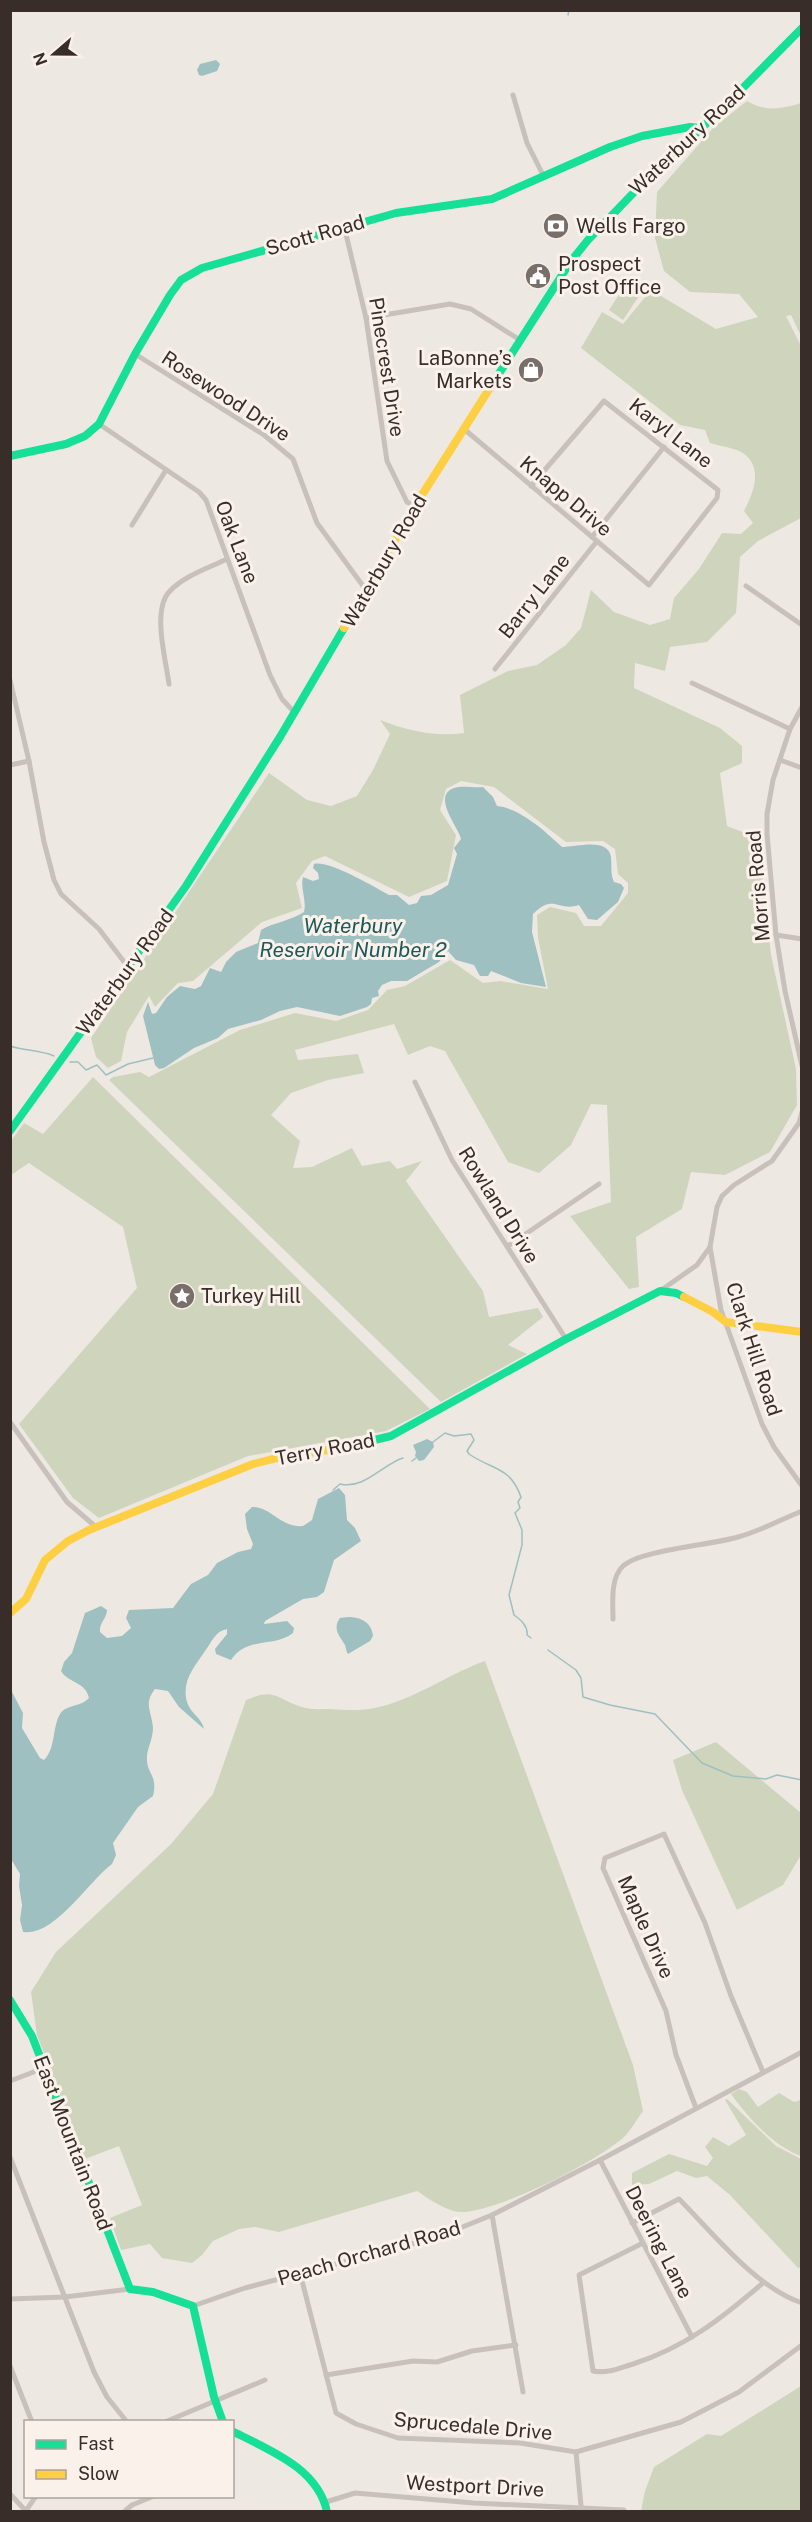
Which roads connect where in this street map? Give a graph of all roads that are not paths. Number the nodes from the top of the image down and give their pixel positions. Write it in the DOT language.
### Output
graph roads {
  1 [pos="801,28"];
  2 [pos="513,95"];
  3 [pos="702,128"];
  4 [pos="544,177"];
  5 [pos="344,226"];
  6 [pos="366,318"];
  7 [pos="520,340"];
  8 [pos="135,354"];
  9 [pos="99,424"];
  10 [pos="464,429"];
  11 [pos="664,447"];
  12 [pos="10,456"];
  13 [pos="166,470"];
  14 [pos="531,486"];
  15 [pos="415,506"];
  16 [pos="132,525"];
  17 [pos="594,539"];
  18 [pos="227,559"];
  19 [pos="650,585"];
  20 [pos="746,586"];
  21 [pos="366,590"];
  22 [pos="801,625"];
  23 [pos="495,669"];
  24 [pos="10,680"];
  25 [pos="692,683"];
  26 [pos="169,684"];
  27 [pos="801,707"];
  28 [pos="294,712"];
  29 [pos="790,729"];
  30 [pos="29,760"];
  31 [pos="780,760"];
  32 [pos="10,765"];
  33 [pos="801,768"];
  34 [pos="776,935"];
  35 [pos="801,939"];
  36 [pos="130,968"];
  37 [pos="801,1066"];
  38 [pos="415,1082"];
  39 [pos="801,1112"];
  40 [pos="10,1131"];
  41 [pos="599,1184"];
  42 [pos="508,1246"];
  43 [pos="710,1247"];
  44 [pos="660,1291"];
  45 [pos="726,1322"];
  46 [pos="801,1332"];
  47 [pos="566,1339"];
  48 [pos="10,1422"];
  49 [pos="800,1479"];
  50 [pos="801,1486"];
  51 [pos="801,1511"];
  52 [pos="96,1527"];
  53 [pos="10,1613"];
  54 [pos="613,1619"];
  55 [pos="10,2000"];
  56 [pos="801,2052"];
  57 [pos="44,2068"];
  58 [pos="763,2072"];
  59 [pos="10,2081"];
  60 [pos="696,2108"];
  61 [pos="10,2157"];
  62 [pos="600,2160"];
  63 [pos="492,2214"];
  64 [pos="632,2223"];
  65 [pos="643,2243"];
  66 [pos="300,2273"];
  67 [pos="763,2283"];
  68 [pos="130,2289"];
  69 [pos="65,2297"];
  70 [pos="10,2299"];
  71 [pos="801,2302"];
  72 [pos="193,2306"];
  73 [pos="692,2337"];
  74 [pos="801,2344"];
  75 [pos="516,2345"];
  76 [pos="10,2366"];
  77 [pos="326,2375"];
  78 [pos="265,2380"];
  79 [pos="523,2392"];
  80 [pos="215,2401"];
  81 [pos="32,2420"];
  82 [pos="126,2420"];
  83 [pos="168,2420"];
  84 [pos="223,2420"];
  85 [pos="234,2432"];
  86 [pos="576,2452"];
  87 [pos="10,2494"];
  88 [pos="35,2498"];
  89 [pos="149,2498"];
  90 [pos="326,2502"];
  91 [pos="581,2506"];
  92 [pos="624,2510"];
  93 [pos="26,2511"];
  94 [pos="124,2511"];
  95 [pos="327,2511"];
  1 -- 3 [label="main road, Waterbury Road"];
  2 -- 4 [label="street"];
  3 -- 4 [label="main road, Scott Road"];
  3 -- 7 [label="main road, Waterbury Road"];
  4 -- 5 [label="main road, Scott Road"];
  5 -- 6 [label="street, Pinecrest Drive"];
  5 -- 8 [label="main road, Scott Road"];
  6 -- 7 [label="street"];
  6 -- 15 [label="street, Pinecrest Drive"];
  7 -- 10 [label="main road, Waterbury Road"];
  8 -- 9 [label="main road, Scott Road"];
  8 -- 21 [label="street, Rosewood Drive"];
  9 -- 12 [label="main road, Scott Road"];
  9 -- 13 [label="street, Oak Lane"];
  10 -- 14 [label="street, Knapp Drive"];
  10 -- 15 [label="main road, Waterbury Road"];
  11 -- 14 [label="street, Karyl Lane"];
  11 -- 17 [label="street, Barry Lane"];
  11 -- 19 [label="street, Karyl Lane"];
  13 -- 16 [label="street"];
  13 -- 18 [label="street, Oak Lane"];
  14 -- 17 [label="street, Knapp Drive"];
  15 -- 21 [label="main road, Waterbury Road"];
  17 -- 19 [label="street, Knapp Drive"];
  17 -- 23 [label="street, Barry Lane"];
  18 -- 26 [label="street"];
  18 -- 28 [label="street, Oak Lane"];
  20 -- 22 [label="street"];
  21 -- 28 [label="main road, Waterbury Road"];
  24 -- 30 [label="street"];
  25 -- 29 [label="street"];
  27 -- 29 [label="street, Morris Road"];
  28 -- 36 [label="main road, Waterbury Road"];
  29 -- 31 [label="street, Morris Road"];
  30 -- 32 [label="street"];
  30 -- 36 [label="street"];
  31 -- 33 [label="street"];
  31 -- 34 [label="street, Morris Road"];
  34 -- 35 [label="street"];
  34 -- 37 [label="street, Morris Road"];
  36 -- 40 [label="main road, Waterbury Road"];
  38 -- 42 [label="street, Rowland Drive"];
  39 -- 43 [label="street"];
  41 -- 42 [label="street"];
  42 -- 47 [label="street, Rowland Drive"];
  43 -- 44 [label="street, Terry Road"];
  43 -- 45 [label="street, Clark Hill Road"];
  44 -- 45 [label="main road"];
  44 -- 47 [label="main road, Terry Road"];
  45 -- 46 [label="main road"];
  45 -- 49 [label="street, Clark Hill Road"];
  47 -- 52 [label="main road, Terry Road"];
  48 -- 52 [label="street"];
  49 -- 50 [label="street, Clark Hill Road"];
  51 -- 54 [label="street"];
  52 -- 53 [label="main road, Terry Road"];
  55 -- 57 [label="main road, East Mountain Road"];
  56 -- 58 [label="street, Peach Orchard Road"];
  57 -- 59 [label="street"];
  57 -- 68 [label="main road, East Mountain Road"];
  58 -- 60 [label="street, Peach Orchard Road"];
  58 -- 60 [label="street, Maple Drive"];
  60 -- 62 [label="street, Peach Orchard Road"];
  61 -- 69 [label="street"];
  62 -- 63 [label="street, Peach Orchard Road"];
  62 -- 64 [label="street, Deering Lane"];
  63 -- 66 [label="street, Peach Orchard Road"];
  63 -- 75 [label="street"];
  64 -- 65 [label="street, Deering Lane"];
  64 -- 67 [label="street"];
  65 -- 73 [label="street, Deering Lane"];
  65 -- 73 [label="street"];
  66 -- 72 [label="street, Peach Orchard Road"];
  66 -- 77 [label="street, Sprucedale Drive"];
  67 -- 71 [label="street"];
  67 -- 73 [label="street"];
  68 -- 69 [label="street"];
  68 -- 72 [label="main road"];
  69 -- 70 [label="street"];
  69 -- 82 [label="street"];
  72 -- 80 [label="main road"];
  74 -- 86 [label="street"];
  75 -- 77 [label="street"];
  75 -- 79 [label="street"];
  76 -- 81 [label="street"];
  77 -- 86 [label="street, Sprucedale Drive"];
  78 -- 80 [label="street"];
  80 -- 83 [label="street"];
  80 -- 84 [label="main road"];
  85 -- 90 [label="main road"];
  86 -- 91 [label="street"];
  87 -- 93 [label="street"];
  88 -- 93 [label="street"];
  89 -- 94 [label="street"];
  90 -- 91 [label="street, Westport Drive"];
  90 -- 95 [label="main road"];
  91 -- 92 [label="street, Westport Drive"];
}
